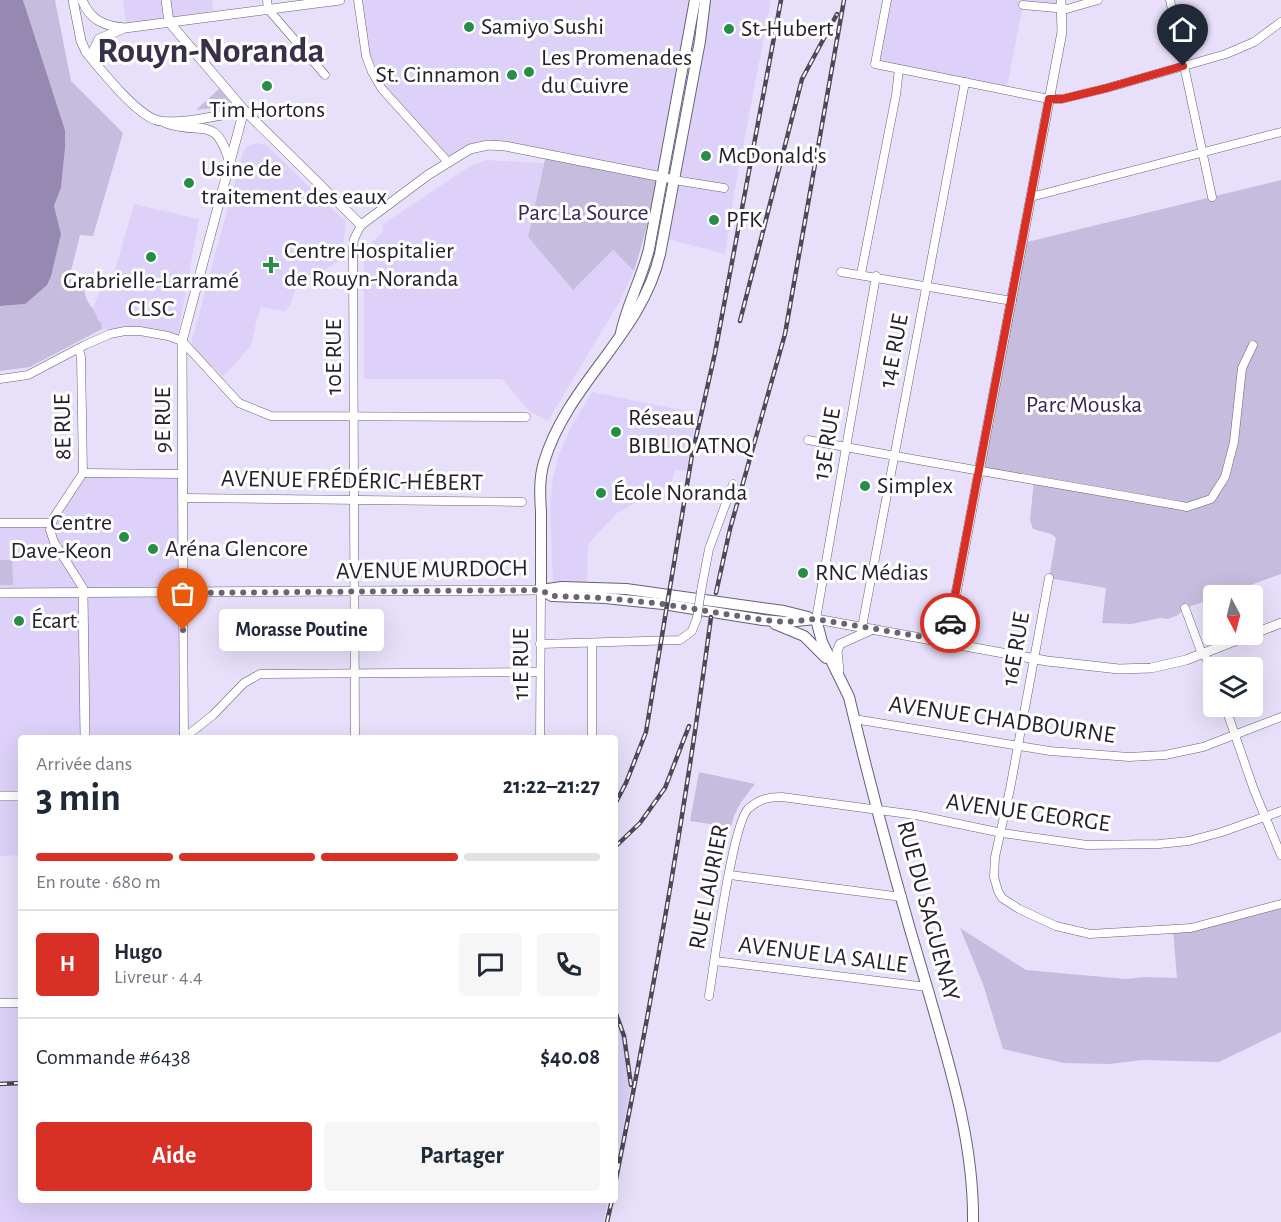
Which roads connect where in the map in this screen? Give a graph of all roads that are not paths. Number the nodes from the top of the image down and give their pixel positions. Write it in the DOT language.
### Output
graph roads {
  1 [pos="73,0"];
  2 [pos="82,0"];
  3 [pos="166,0"];
  4 [pos="340,0"];
  5 [pos="358,0"];
  6 [pos="695,0"];
  7 [pos="705,0"];
  8 [pos="887,0"];
  9 [pos="1098,0"];
  10 [pos="1170,0"];
  11 [pos="267,5"];
  12 [pos="1023,5"];
  13 [pos="1062,5"];
  14 [pos="169,22"];
  15 [pos="1281,22"];
  16 [pos="125,28"];
  17 [pos="96,63"];
  18 [pos="1183,66"];
  19 [pos="899,69"];
  20 [pos="325,75"];
  21 [pos="965,82"];
  22 [pos="1049,99"];
  23 [pos="244,110"];
  24 [pos="161,121"];
  25 [pos="1281,132"];
  26 [pos="1203,152"];
  27 [pos="448,162"];
  28 [pos="230,163"];
  29 [pos="668,178"];
  30 [pos="724,188"];
  31 [pos="1031,197"];
  32 [pos="1212,197"];
  33 [pos="361,225"];
  34 [pos="841,272"];
  35 [pos="861,274"];
  36 [pos="876,276"];
  37 [pos="927,286"];
  38 [pos="1012,301"];
  39 [pos="182,341"];
  40 [pos="1253,345"];
  41 [pos="79,349"];
  42 [pos="0,379"];
  43 [pos="354,417"];
  44 [pos="526,417"];
  45 [pos="808,440"];
  46 [pos="846,447"];
  47 [pos="894,456"];
  48 [pos="979,472"];
  49 [pos="83,473"];
  50 [pos="182,474"];
  51 [pos="733,484"];
  52 [pos="183,498"];
  53 [pos="354,500"];
  54 [pos="522,502"];
  55 [pos="0,523"];
  56 [pos="51,523"];
  57 [pos="1049,578"];
  58 [pos="541,590"];
  59 [pos="355,592"];
  60 [pos="83,593"];
  61 [pos="183,593"];
  62 [pos="0,594"];
  63 [pos="1185,608"];
  64 [pos="755,619"];
  65 [pos="816,619"];
  66 [pos="1281,623"];
  67 [pos="862,627"];
  68 [pos="873,628"];
  69 [pos="947,641"];
  70 [pos="592,643"];
  71 [pos="540,644"];
  72 [pos="1203,653"];
  73 [pos="1205,657"];
  74 [pos="1034,658"];
  75 [pos="355,672"];
  76 [pos="540,672"];
  77 [pos="842,682"];
  78 [pos="1229,717"];
  79 [pos="1281,717"];
  80 [pos="854,719"];
  81 [pos="85,735"];
  82 [pos="184,735"];
  83 [pos="188,735"];
  84 [pos="355,735"];
  85 [pos="540,735"];
  86 [pos="592,735"];
  87 [pos="1235,735"];
  88 [pos="1018,745"];
  89 [pos="0,796"];
  90 [pos="18,796"];
  91 [pos="767,797"];
  92 [pos="879,810"];
  93 [pos="1281,810"];
  94 [pos="1266,816"];
  95 [pos="1002,833"];
  96 [pos="1281,855"];
  97 [pos="729,875"];
  98 [pos="902,897"];
  99 [pos="1281,904"];
  100 [pos="715,961"];
  101 [pos="927,987"];
  102 [pos="709,996"];
  103 [pos="18,1003"];
  104 [pos="0,1004"];
  105 [pos="973,1222"];
  1 -- 17 [label="street"];
  2 -- 16 [label="street"];
  3 -- 14 [label="street"];
  4 -- 11 [label="street"];
  5 -- 27 [label="street"];
  6 -- 29 [label="main road"];
  7 -- 29 [label="main road"];
  8 -- 19 [label="street"];
  9 -- 13 [label="street"];
  10 -- 18 [label="street"];
  11 -- 14 [label="street"];
  11 -- 20 [label="street"];
  12 -- 13 [label="street"];
  13 -- 22 [label="street"];
  14 -- 16 [label="street"];
  14 -- 23 [label="street"];
  15 -- 18 [label="street"];
  16 -- 17 [label="street"];
  17 -- 24 [label="street"];
  18 -- 22 [label="street"];
  18 -- 26 [label="street"];
  19 -- 21 [label="street"];
  19 -- 35 [label="street"];
  21 -- 22 [label="street"];
  21 -- 37 [label="street, 14E RUE"];
  22 -- 31 [label="street"];
  23 -- 24 [label="street"];
  23 -- 28 [label="street, 9E RUE"];
  23 -- 33 [label="street"];
  24 -- 28 [label="street"];
  25 -- 26 [label="street"];
  26 -- 31 [label="street"];
  26 -- 32 [label="street"];
  27 -- 29 [label="street"];
  27 -- 33 [label="street"];
  28 -- 39 [label="street, 9E RUE"];
  29 -- 30 [label="street"];
  29 -- 58 [label="main road"];
  31 -- 38 [label="street"];
  33 -- 43 [label="street, 10E RUE"];
  34 -- 35 [label="street"];
  35 -- 36 [label="street"];
  36 -- 37 [label="street"];
  36 -- 46 [label="street, 13E RUE"];
  37 -- 38 [label="street"];
  37 -- 47 [label="street, 14E RUE"];
  38 -- 48 [label="street"];
  39 -- 41 [label="street"];
  39 -- 43 [label="street"];
  39 -- 50 [label="street, 9E RUE"];
  40 -- 48 [label="street"];
  41 -- 42 [label="street"];
  41 -- 49 [label="street, 8E RUE"];
  43 -- 44 [label="street"];
  43 -- 53 [label="street, 10E RUE"];
  45 -- 46 [label="street"];
  46 -- 47 [label="street"];
  46 -- 65 [label="street, 13E RUE"];
  47 -- 48 [label="street"];
  47 -- 67 [label="street, 14E RUE"];
  48 -- 69 [label="street"];
  49 -- 50 [label="street"];
  49 -- 56 [label="street, 8E RUE"];
  50 -- 52 [label="street, 9E RUE"];
  51 -- 70 [label="street, bridge"];
  52 -- 53 [label="street, AVENUE FRÉDÉRIC-HÉBERT"];
  52 -- 61 [label="street, 9E RUE"];
  53 -- 54 [label="street, AVENUE FRÉDÉRIC-HÉBERT"];
  53 -- 59 [label="street, 10E RUE"];
  55 -- 56 [label="street"];
  56 -- 60 [label="street"];
  57 -- 74 [label="street, 16E RUE"];
  58 -- 59 [label="street, AVENUE MURDOCH"];
  58 -- 64 [label="main road, AVENUE MURDOCH"];
  58 -- 65 [label="main road, AVENUE MURDOCH"];
  58 -- 71 [label="street, 11E RUE"];
  59 -- 61 [label="street, AVENUE MURDOCH"];
  59 -- 75 [label="street, 10E RUE"];
  60 -- 61 [label="street, AVENUE MURDOCH"];
  60 -- 62 [label="street, AVENUE MURDOCH"];
  60 -- 81 [label="street"];
  61 -- 82 [label="street, 9E RUE"];
  63 -- 72 [label="street"];
  64 -- 65 [label="main road, AVENUE MURDOCH"];
  64 -- 77 [label="main road"];
  65 -- 67 [label="street, AVENUE MURDOCH"];
  65 -- 77 [label="main road, RUE DU SAGUENAY"];
  66 -- 72 [label="street, AVENUE MURDOCH"];
  67 -- 68 [label="street, AVENUE MURDOCH"];
  68 -- 69 [label="street, AVENUE MURDOCH"];
  68 -- 77 [label="street"];
  69 -- 74 [label="street, AVENUE MURDOCH"];
  70 -- 71 [label="street"];
  70 -- 86 [label="street"];
  71 -- 76 [label="street, 11E RUE"];
  72 -- 73 [label="street"];
  72 -- 74 [label="street, AVENUE MURDOCH"];
  74 -- 88 [label="street, 16E RUE"];
  75 -- 76 [label="street"];
  75 -- 83 [label="street"];
  75 -- 84 [label="street, 10E RUE"];
  76 -- 85 [label="street, 11E RUE"];
  77 -- 80 [label="main road, RUE DU SAGUENAY"];
  78 -- 87 [label="street"];
  79 -- 87 [label="street, AVENUE CHADBOURNE"];
  80 -- 88 [label="street, AVENUE CHADBOURNE"];
  80 -- 92 [label="main road, RUE DU SAGUENAY"];
  87 -- 88 [label="street, AVENUE CHADBOURNE"];
  87 -- 94 [label="street"];
  88 -- 95 [label="street, 16E RUE"];
  89 -- 90 [label="street"];
  91 -- 92 [label="street, AVENUE GEORGE"];
  91 -- 97 [label="street, RUE LAURIER"];
  92 -- 95 [label="street, AVENUE GEORGE"];
  92 -- 98 [label="main road, RUE DU SAGUENAY"];
  93 -- 94 [label="street, AVENUE GEORGE"];
  94 -- 95 [label="street, AVENUE GEORGE"];
  94 -- 96 [label="street"];
  95 -- 99 [label="street, 16E RUE"];
  97 -- 98 [label="street"];
  97 -- 100 [label="street, RUE LAURIER"];
  98 -- 101 [label="main road, RUE DU SAGUENAY"];
  100 -- 101 [label="street, AVENUE LA SALLE"];
  100 -- 102 [label="street, RUE LAURIER"];
  101 -- 105 [label="main road, RUE DU SAGUENAY"];
  103 -- 104 [label="street"];
}
